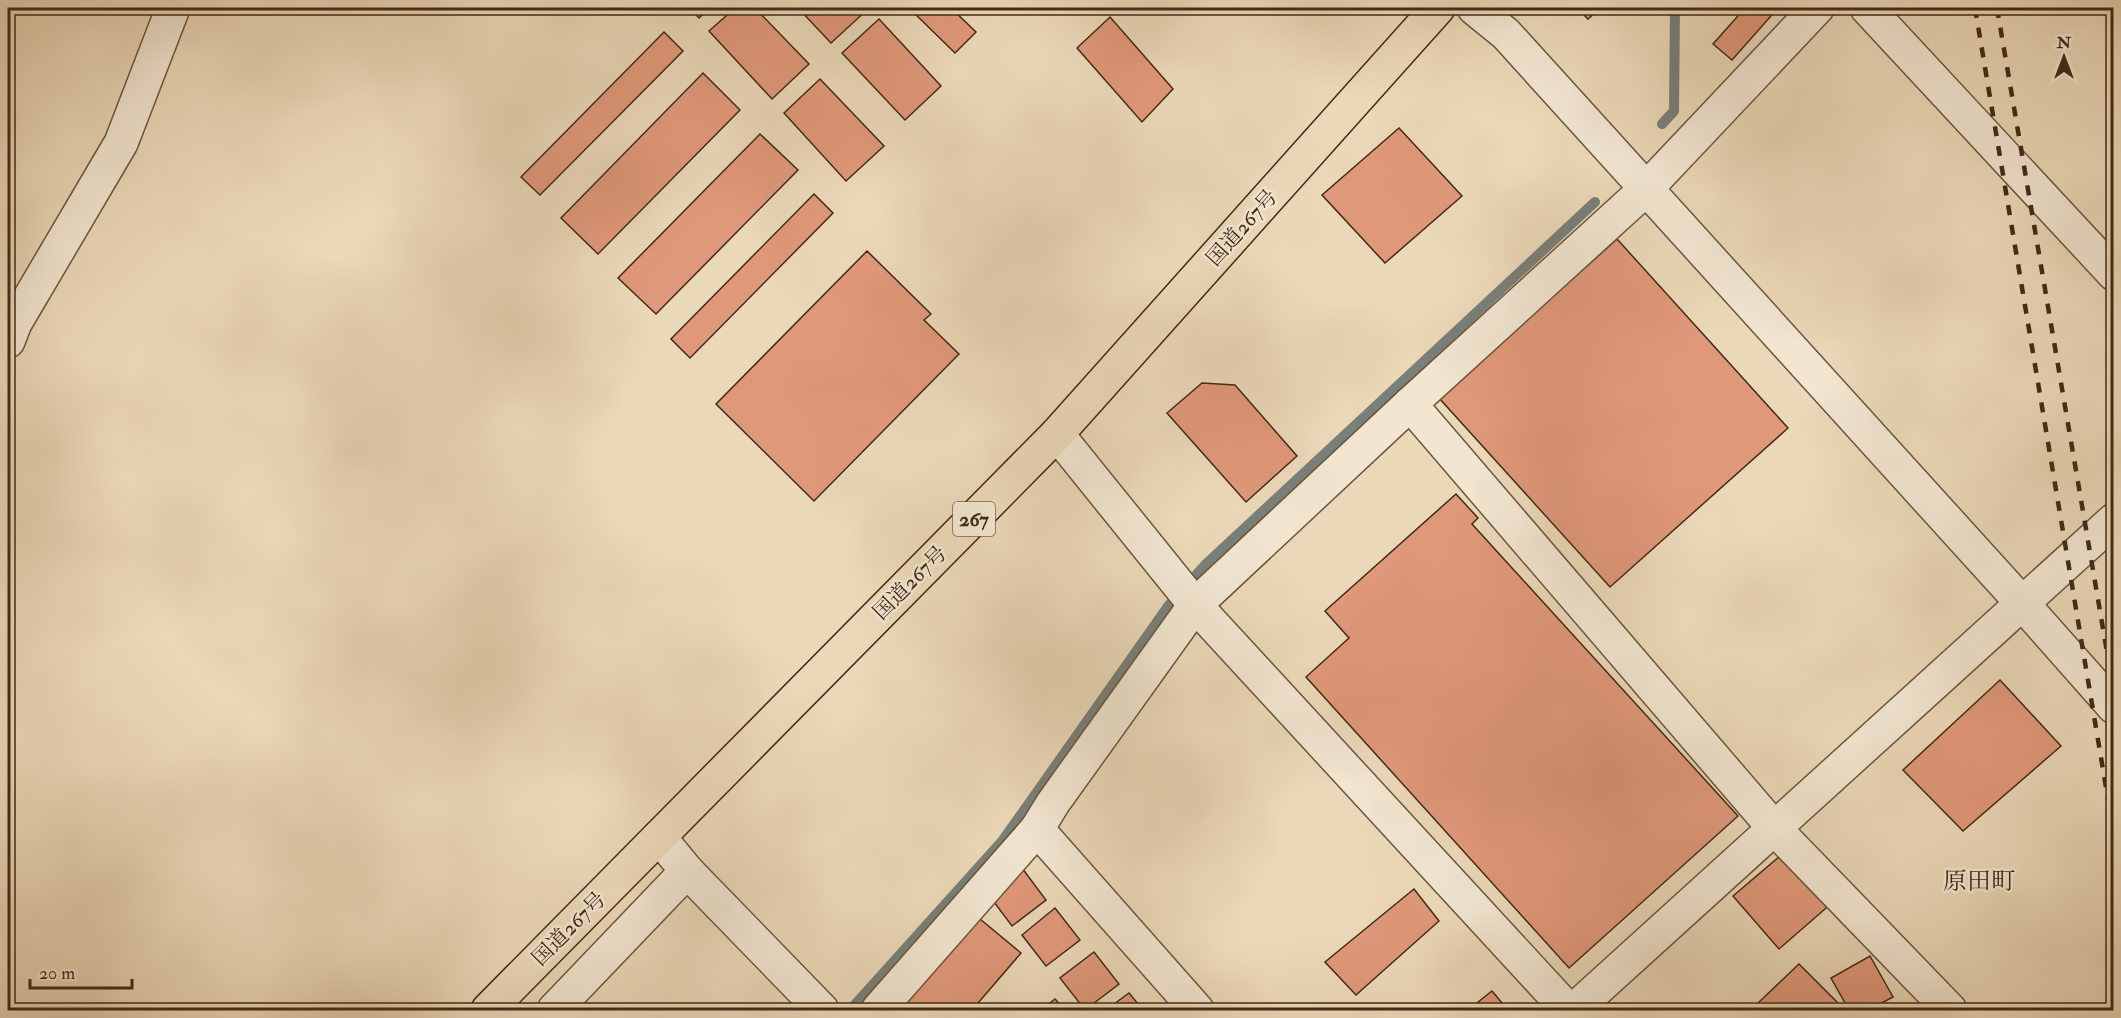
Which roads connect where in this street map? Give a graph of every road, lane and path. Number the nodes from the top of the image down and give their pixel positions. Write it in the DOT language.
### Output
graph roads {
  1 [pos="173,8"];
  2 [pos="1438,8"];
  3 [pos="1474,8"];
  4 [pos="1817,8"];
  5 [pos="1868,8"];
  6 [pos="1646,189"];
  7 [pos="2114,274"];
  8 [pos="8,341"];
  9 [pos="1410,404"];
  10 [pos="1057,434"];
  11 [pos="2114,520"];
  12 [pos="1187,595"];
  13 [pos="2022,603"];
  14 [pos="2114,707"];
  15 [pos="1775,829"];
  16 [pos="1037,830"];
  17 [pos="660,837"];
  18 [pos="687,871"];
  19 [pos="488,1011"];
  20 [pos="554,1011"];
  21 [pos="822,1011"];
  22 [pos="878,1011"];
  23 [pos="1197,1011"];
  24 [pos="1568,1011"];
  25 [pos="1574,1011"];
  26 [pos="1950,1011"];
  1 -- 8 [label="street"];
  2 -- 10 [label="highway, 国道267号 / 267"];
  3 -- 6 [label="street"];
  4 -- 6 [label="street"];
  5 -- 7 [label="street"];
  6 -- 9 [label="street"];
  6 -- 13 [label="street"];
  9 -- 12 [label="street"];
  9 -- 15 [label="street"];
  10 -- 12 [label="street"];
  10 -- 17 [label="highway, 国道267号 / 267"];
  11 -- 13 [label="street"];
  12 -- 16 [label="street"];
  12 -- 24 [label="street"];
  13 -- 14 [label="street"];
  13 -- 15 [label="street"];
  15 -- 25 [label="street"];
  15 -- 26 [label="street"];
  16 -- 22 [label="street"];
  16 -- 23 [label="street"];
  17 -- 18 [label="street"];
  17 -- 19 [label="highway, 国道267号 / 267"];
  18 -- 20 [label="street"];
  18 -- 21 [label="street"];
}
